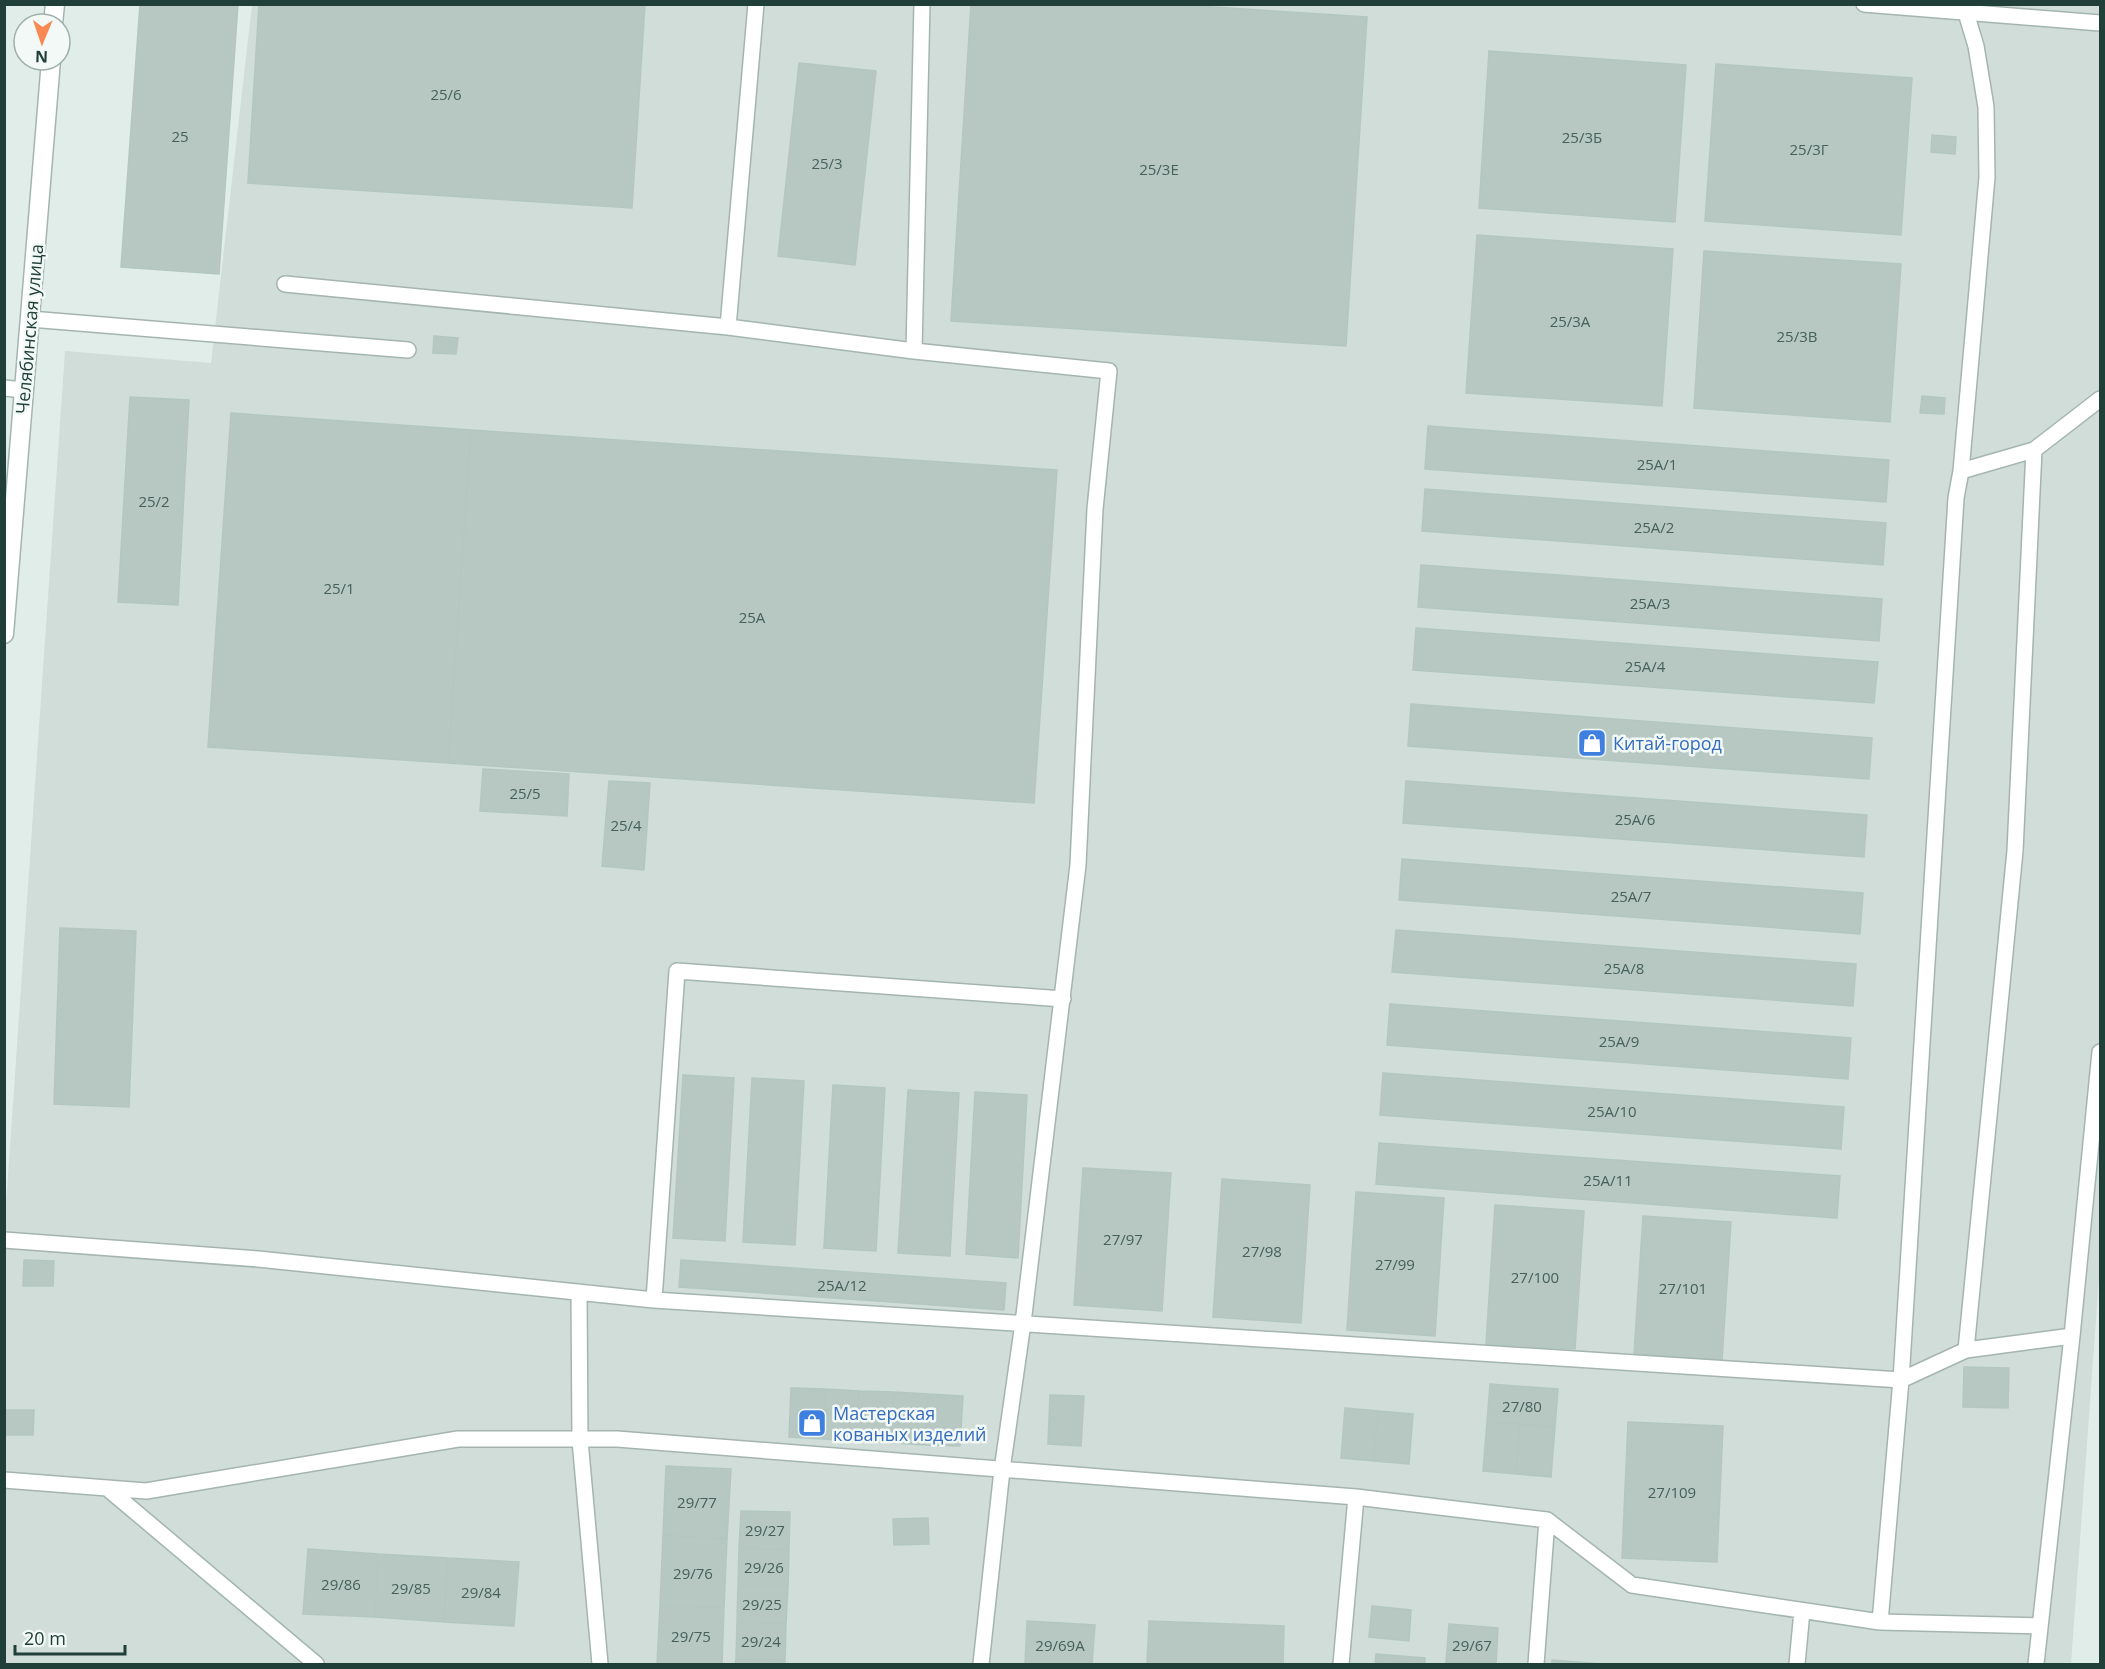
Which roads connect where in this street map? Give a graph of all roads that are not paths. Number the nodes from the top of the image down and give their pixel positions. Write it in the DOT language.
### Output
graph roads {
  1 [pos="756,4"];
  2 [pos="922,4"];
  3 [pos="1864,4"];
  4 [pos="1966,13"];
  5 [pos="2100,24"];
  6 [pos="50,72"];
  7 [pos="285,284"];
  8 [pos="30,319"];
  9 [pos="728,327"];
  10 [pos="408,350"];
  11 [pos="914,351"];
  12 [pos="4,388"];
  13 [pos="24,390"];
  14 [pos="2100,399"];
  15 [pos="2034,450"];
  16 [pos="1961,471"];
  17 [pos="4,634"];
  18 [pos="1063,999"];
  19 [pos="2100,1052"];
  20 [pos="4,1240"];
  21 [pos="579,1292"];
  22 [pos="654,1300"];
  23 [pos="1023,1323"];
  24 [pos="2072,1336"];
  25 [pos="1966,1350"];
  26 [pos="1901,1380"];
  27 [pos="580,1440"];
  28 [pos="1002,1470"];
  29 [pos="4,1480"];
  30 [pos="106,1488"];
  31 [pos="1356,1497"];
  32 [pos="1547,1520"];
  33 [pos="1802,1611"];
  34 [pos="1880,1622"];
  35 [pos="2040,1626"];
  36 [pos="316,1665"];
  37 [pos="600,1665"];
  38 [pos="981,1665"];
  39 [pos="1341,1665"];
  40 [pos="1536,1665"];
  41 [pos="1797,1665"];
  42 [pos="2036,1665"];
  1 -- 9 [label="lane"];
  2 -- 11 [label="lane"];
  3 -- 4 [label="lane"];
  4 -- 5 [label="lane"];
  4 -- 16 [label="lane"];
  6 -- 8 [label="street, Челябинская улица"];
  7 -- 9 [label="lane"];
  8 -- 10 [label="lane"];
  8 -- 13 [label="street, Челябинская улица"];
  9 -- 11 [label="lane"];
  11 -- 18 [label="lane"];
  12 -- 13 [label="lane"];
  13 -- 17 [label="street, Челябинская улица"];
  14 -- 15 [label="lane"];
  15 -- 16 [label="lane"];
  15 -- 25 [label="lane"];
  16 -- 26 [label="lane"];
  18 -- 22 [label="lane"];
  18 -- 23 [label="lane"];
  19 -- 24 [label="lane"];
  20 -- 21 [label="lane"];
  21 -- 22 [label="lane"];
  21 -- 27 [label="lane"];
  22 -- 23 [label="lane"];
  23 -- 26 [label="lane"];
  23 -- 28 [label="lane"];
  24 -- 25 [label="lane"];
  24 -- 35 [label="lane"];
  25 -- 26 [label="lane"];
  26 -- 34 [label="lane"];
  27 -- 28 [label="lane"];
  27 -- 30 [label="lane"];
  27 -- 37 [label="lane"];
  28 -- 31 [label="lane"];
  28 -- 38 [label="lane"];
  29 -- 30 [label="lane"];
  30 -- 36 [label="lane"];
  31 -- 32 [label="lane"];
  31 -- 39 [label="lane"];
  32 -- 33 [label="lane"];
  32 -- 40 [label="lane"];
  33 -- 34 [label="lane"];
  33 -- 41 [label="lane"];
  34 -- 35 [label="lane"];
  35 -- 42 [label="lane"];
}
